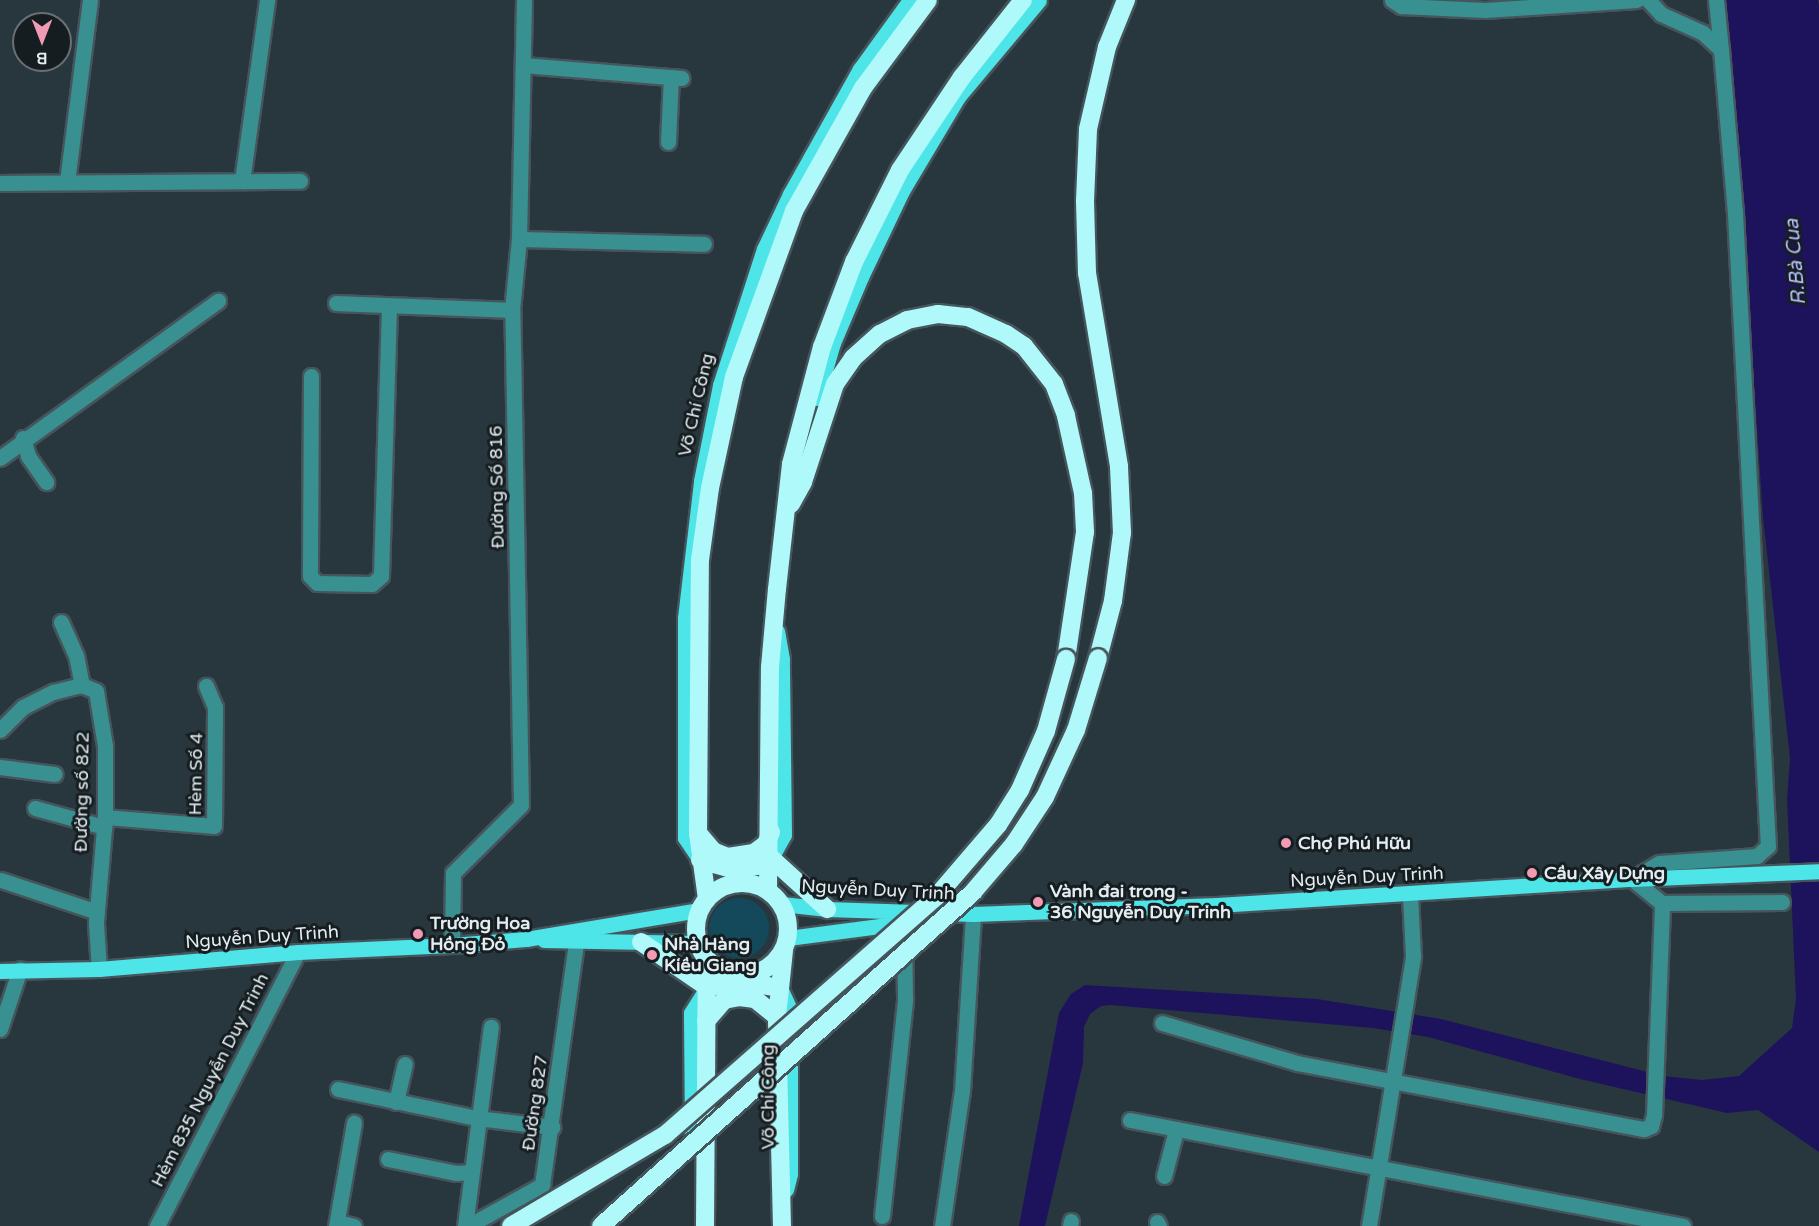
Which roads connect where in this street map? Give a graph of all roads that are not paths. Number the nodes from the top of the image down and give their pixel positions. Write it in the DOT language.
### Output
graph roads {
  1 [pos="90,0"];
  2 [pos="267,0"];
  3 [pos="524,0"];
  4 [pos="910,0"];
  5 [pos="927,0"];
  6 [pos="1023,0"];
  7 [pos="1039,0"];
  8 [pos="1126,0"];
  9 [pos="1392,0"];
  10 [pos="1637,0"];
  11 [pos="1648,0"];
  12 [pos="1716,0"];
  13 [pos="1721,50"];
  14 [pos="523,64"];
  15 [pos="668,142"];
  16 [pos="242,181"];
  17 [pos="300,181"];
  18 [pos="67,182"];
  19 [pos="0,183"];
  20 [pos="519,239"];
  21 [pos="704,244"];
  22 [pos="218,301"];
  23 [pos="336,303"];
  24 [pos="389,306"];
  25 [pos="512,310"];
  26 [pos="311,376"];
  27 [pos="23,438"];
  28 [pos="0,458"];
  29 [pos="46,482"];
  30 [pos="787,511"];
  31 [pos="701,515"];
  32 [pos="61,621"];
  33 [pos="776,626"];
  34 [pos="82,685"];
  35 [pos="207,686"];
  36 [pos="0,730"];
  37 [pos="0,767"];
  38 [pos="55,774"];
  39 [pos="35,808"];
  40 [pos="104,822"];
  41 [pos="772,830"];
  42 [pos="698,833"];
  43 [pos="771,858"];
  44 [pos="700,860"];
  45 [pos="1819,872"];
  46 [pos="1632,879"];
  47 [pos="1,880"];
  48 [pos="768,890"];
  49 [pos="1410,894"];
  50 [pos="1782,902"];
  51 [pos="1662,903"];
  52 [pos="782,904"];
  53 [pos="703,905"];
  54 [pos="827,909"];
  55 [pos="97,912"];
  56 [pos="973,914"];
  57 [pos="904,923"];
  58 [pos="526,939"];
  59 [pos="576,942"];
  60 [pos="641,942"];
  61 [pos="786,944"];
  62 [pos="452,945"];
  63 [pos="703,951"];
  64 [pos="298,952"];
  65 [pos="20,969"];
  66 [pos="99,969"];
  67 [pos="0,971"];
  68 [pos="707,987"];
  69 [pos="780,988"];
  70 [pos="777,1017"];
  71 [pos="706,1021"];
  72 [pos="1162,1023"];
  73 [pos="491,1027"];
  74 [pos="0,1029"];
  75 [pos="405,1064"];
  76 [pos="1393,1078"];
  77 [pos="338,1089"];
  78 [pos="396,1102"];
  79 [pos="477,1118"];
  80 [pos="1130,1120"];
  81 [pos="354,1123"];
  82 [pos="552,1128"];
  83 [pos="1176,1130"];
  84 [pos="388,1159"];
  85 [pos="706,1161"];
  86 [pos="1380,1167"];
  87 [pos="471,1172"];
  88 [pos="1164,1176"];
  89 [pos="781,1207"];
  90 [pos="882,1216"];
  91 [pos="337,1224"];
  92 [pos="157,1226"];
  93 [pos="354,1226"];
  94 [pos="467,1226"];
  95 [pos="511,1226"];
  96 [pos="601,1226"];
  97 [pos="701,1226"];
  98 [pos="782,1226"];
  99 [pos="942,1226"];
  100 [pos="1369,1226"];
  101 [pos="1683,1226"];
  1 -- 18 [label="street"];
  2 -- 16 [label="street"];
  3 -- 14 [label="street, Đường Số 816"];
  4 -- 31 [label="main road, Võ Chí Công"];
  5 -- 31 [label="highway, Võ Chí Công"];
  6 -- 30 [label="highway"];
  7 -- 30 [label="main road"];
  8 -- 96 [label="highway, bridge"];
  9 -- 10 [label="street"];
  11 -- 13 [label="street"];
  12 -- 13 [label="street"];
  13 -- 46 [label="street"];
  14 -- 15 [label="street"];
  14 -- 20 [label="street, Đường Số 816"];
  16 -- 17 [label="street"];
  16 -- 18 [label="street"];
  18 -- 19 [label="street"];
  20 -- 21 [label="street"];
  20 -- 25 [label="street, Đường Số 816"];
  22 -- 27 [label="street"];
  23 -- 24 [label="street"];
  24 -- 25 [label="street"];
  24 -- 26 [label="street"];
  25 -- 62 [label="street, Đường Số 816"];
  27 -- 28 [label="street"];
  27 -- 29 [label="street"];
  30 -- 33 [label="highway"];
  30 -- 95 [label="highway, bridge"];
  31 -- 42 [label="highway, Võ Chí Công"];
  31 -- 44 [label="main road, Võ Chí Công"];
  32 -- 34 [label="street"];
  33 -- 41 [label="highway"];
  33 -- 43 [label="main road"];
  34 -- 36 [label="street"];
  34 -- 40 [label="street, Đường số 822"];
  35 -- 40 [label="street, Hèm Số 4"];
  37 -- 38 [label="street"];
  39 -- 40 [label="street"];
  40 -- 55 [label="street, Đường số 822"];
  41 -- 42 [label="highway"];
  41 -- 43 [label="highway"];
  42 -- 44 [label="highway, Võ Chí Công"];
  43 -- 44 [label="highway"];
  43 -- 48 [label="highway"];
  43 -- 54 [label="highway"];
  44 -- 53 [label="highway, Võ Chí Công"];
  45 -- 46 [label="main road, Nguyễn Duy Trinh"];
  46 -- 49 [label="main road, Nguyễn Duy Trinh"];
  46 -- 51 [label="street"];
  47 -- 55 [label="street"];
  48 -- 52 [label="highway"];
  48 -- 53 [label="highway"];
  49 -- 56 [label="main road, Nguyễn Duy Trinh"];
  49 -- 76 [label="street"];
  50 -- 51 [label="street"];
  51 -- 76 [label="street"];
  52 -- 54 [label="main road, Nguyễn Duy Trinh"];
  52 -- 61 [label="highway"];
  53 -- 58 [label="main road, Nguyễn Duy Trinh"];
  53 -- 63 [label="highway"];
  54 -- 56 [label="main road, Nguyễn Duy Trinh"];
  55 -- 66 [label="street, Đường số 822"];
  56 -- 57 [label="main road, Nguyễn Duy Trinh"];
  56 -- 99 [label="street"];
  57 -- 61 [label="main road, Nguyễn Duy Trinh"];
  57 -- 90 [label="street"];
  58 -- 59 [label="main road, Nguyễn Duy Trinh"];
  58 -- 62 [label="main road, Nguyễn Duy Trinh"];
  59 -- 60 [label="main road, Nguyễn Duy Trinh"];
  59 -- 82 [label="street, Đường 827"];
  60 -- 63 [label="main road, Nguyễn Duy Trinh"];
  60 -- 68 [label="highway"];
  61 -- 63 [label="highway"];
  61 -- 69 [label="highway, Võ Chí Công"];
  62 -- 64 [label="main road, Nguyễn Duy Trinh"];
  63 -- 68 [label="highway"];
  64 -- 66 [label="main road, Nguyễn Duy Trinh"];
  64 -- 92 [label="street, Hẻm 835 Nguyễn Duy Trinh"];
  65 -- 66 [label="main road, Nguyễn Duy Trinh"];
  65 -- 67 [label="main road, Nguyễn Duy Trinh"];
  65 -- 74 [label="street"];
  68 -- 69 [label="highway"];
  68 -- 71 [label="highway"];
  68 -- 85 [label="main road"];
  69 -- 70 [label="highway, Võ Chí Công"];
  69 -- 89 [label="main road, Võ Chí Công"];
  70 -- 71 [label="highway"];
  70 -- 89 [label="highway, Võ Chí Công"];
  71 -- 85 [label="highway"];
  72 -- 76 [label="street"];
  73 -- 79 [label="street"];
  75 -- 78 [label="street"];
  76 -- 86 [label="street"];
  77 -- 78 [label="street"];
  78 -- 79 [label="street"];
  79 -- 82 [label="street"];
  79 -- 87 [label="street"];
  80 -- 83 [label="street"];
  81 -- 91 [label="street"];
  82 -- 94 [label="street, Đường 827"];
  83 -- 86 [label="street"];
  83 -- 88 [label="street"];
  84 -- 87 [label="street"];
  85 -- 97 [label="highway"];
  86 -- 100 [label="street"];
  86 -- 101 [label="street"];
  87 -- 94 [label="street"];
  89 -- 98 [label="highway, Võ Chí Công"];
  91 -- 93 [label="street"];
}
